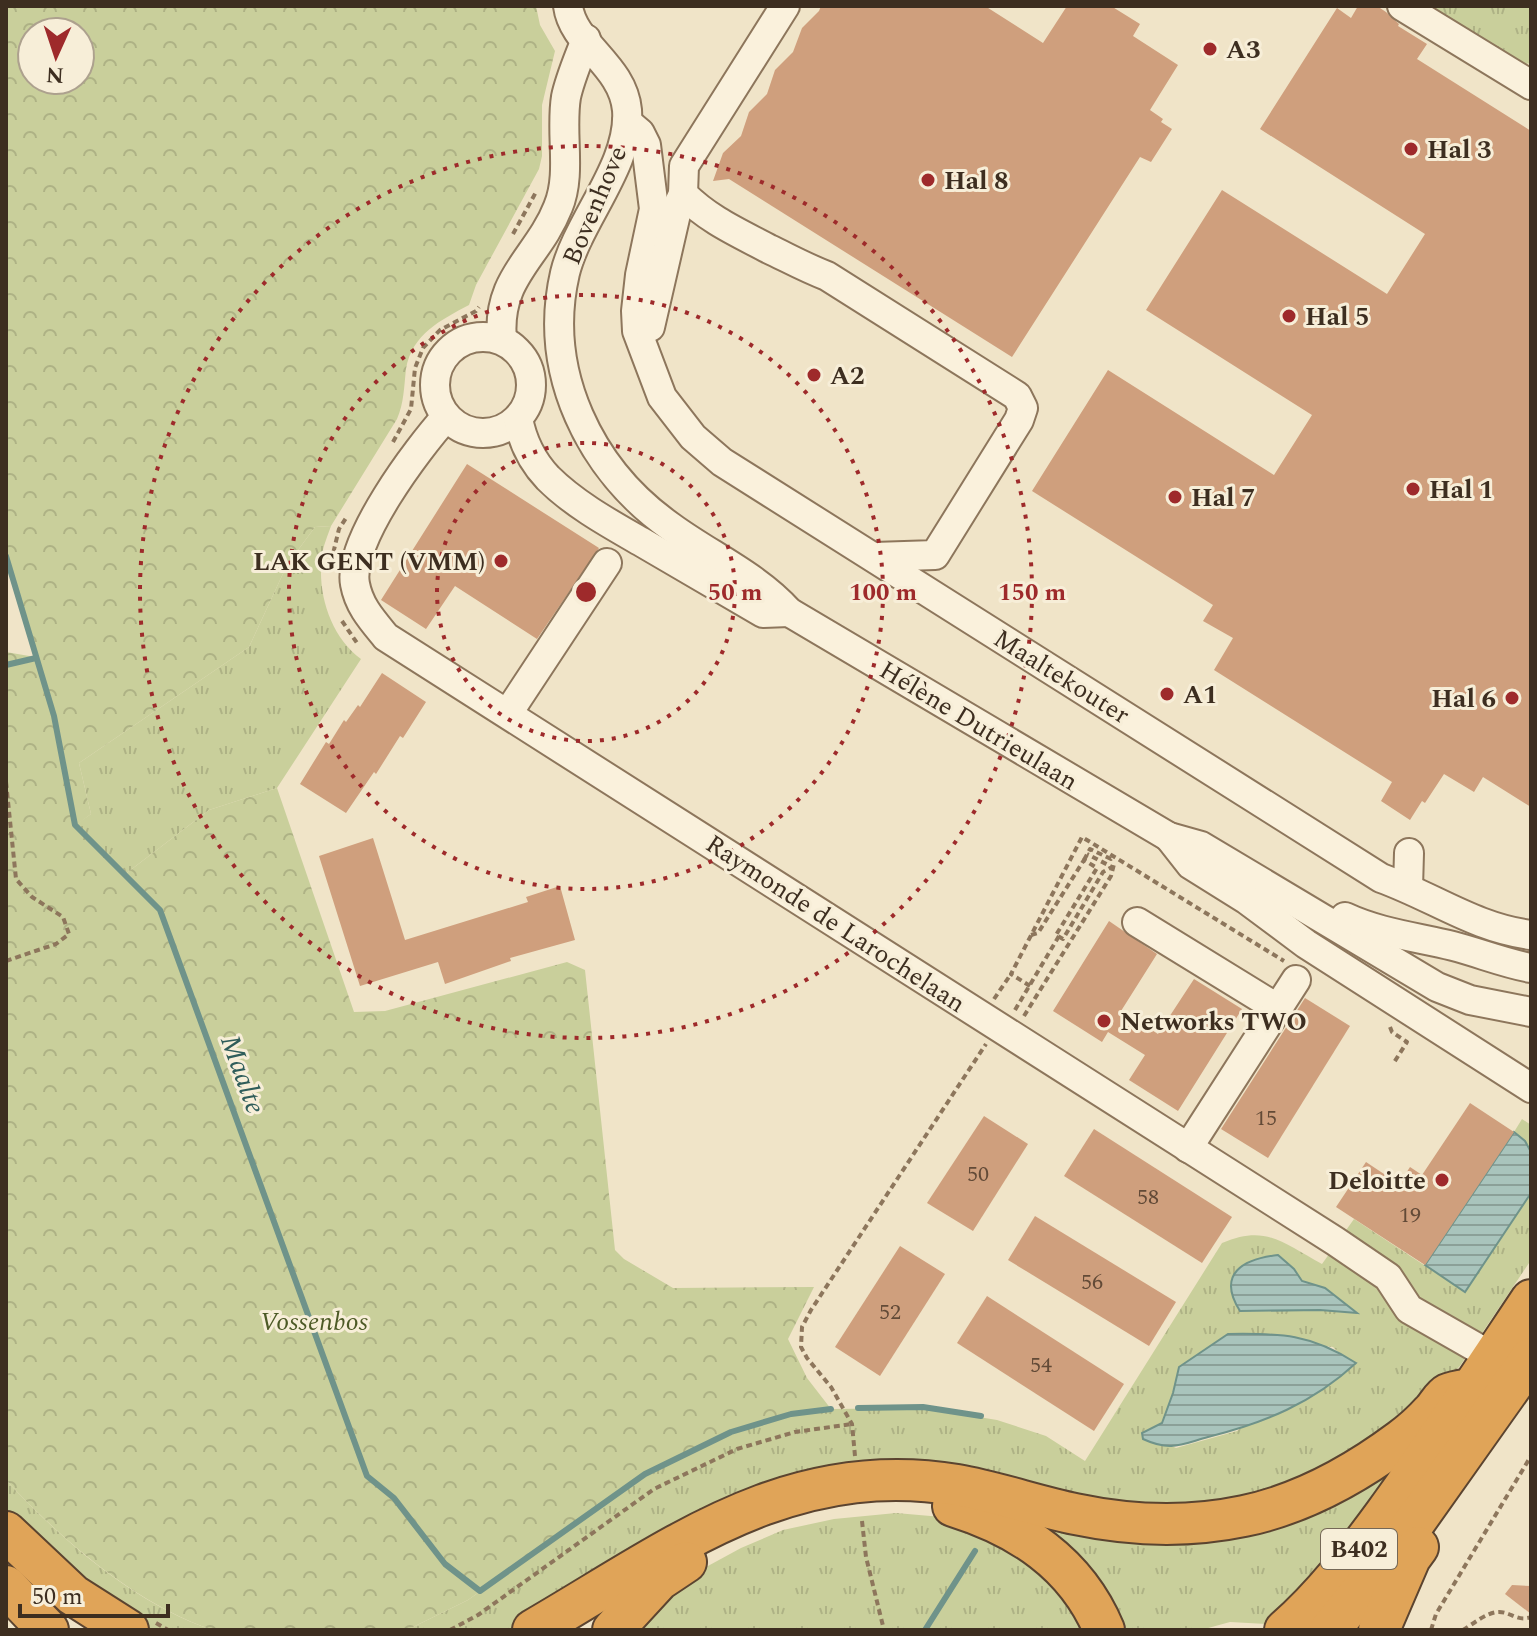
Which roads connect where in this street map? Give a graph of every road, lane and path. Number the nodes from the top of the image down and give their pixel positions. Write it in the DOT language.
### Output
graph roads {
  1 [pos="568,6"];
  2 [pos="785,6"];
  3 [pos="1402,6"];
  4 [pos="586,39"];
  5 [pos="1531,85"];
  6 [pos="627,122"];
  7 [pos="540,185"];
  8 [pos="683,194"];
  9 [pos="713,218"];
  10 [pos="511,238"];
  11 [pos="668,259"];
  12 [pos="481,304"];
  13 [pos="502,340"];
  14 [pos="646,352"];
  15 [pos="446,417"];
  16 [pos="518,418"];
  17 [pos="389,450"];
  18 [pos="348,516"];
  19 [pos="874,557"];
  20 [pos="607,563"];
  21 [pos="330,569"];
  22 [pos="336,610"];
  23 [pos="789,612"];
  24 [pos="362,648"];
  25 [pos="508,713"];
  26 [pos="6,782"];
  27 [pos="8,817"];
  28 [pos="1169,837"];
  29 [pos="1409,853"];
  30 [pos="1087,854"];
  31 [pos="1113,856"];
  32 [pos="1084,860"];
  33 [pos="1113,866"];
  34 [pos="1408,888"];
  35 [pos="1292,901"];
  36 [pos="1137,922"];
  37 [pos="1031,935"];
  38 [pos="1531,935"];
  39 [pos="1059,936"];
  40 [pos="6,961"];
  41 [pos="1531,968"];
  42 [pos="1296,980"];
  43 [pos="1277,1008"];
  44 [pos="1531,1012"];
  45 [pos="1390,1027"];
  46 [pos="1004,1030"];
  47 [pos="1393,1064"];
  48 [pos="1531,1088"];
  49 [pos="1188,1148"];
  50 [pos="1531,1300"];
  51 [pos="1499,1368"];
  52 [pos="852,1424"];
  53 [pos="1531,1456"];
  54 [pos="856,1467"];
  55 [pos="1438,1492"];
  56 [pos="862,1521"];
  57 [pos="6,1532"];
  58 [pos="6,1551"];
  59 [pos="6,1586"];
  60 [pos="1531,1617"];
  61 [pos="48,1630"];
  62 [pos="82,1630"];
  63 [pos="128,1630"];
  64 [pos="450,1630"];
  65 [pos="533,1630"];
  66 [pos="613,1630"];
  67 [pos="884,1630"];
  68 [pos="1104,1630"];
  69 [pos="1285,1630"];
  70 [pos="1330,1630"];
  71 [pos="1379,1630"];
  72 [pos="1431,1630"];
  73 [pos="1463,1630"];
  1 -- 4 [label="street, Bovenhove"];
  2 -- 8 [label="street"];
  3 -- 5 [label="street"];
  4 -- 6 [label="street, Bovenhove"];
  4 -- 13 [label="street"];
  6 -- 14 [label="street, Maaltekouter"];
  6 -- 23 [label="street, Bovenhove"];
  7 -- 10 [label="path"];
  8 -- 9 [label="street"];
  8 -- 11 [label="street"];
  9 -- 11 [label="street"];
  9 -- 19 [label="street"];
  11 -- 14 [label="street"];
  12 -- 17 [label="path"];
  13 -- 15 [label="street"];
  13 -- 16 [label="street"];
  14 -- 19 [label="street, Maaltekouter"];
  15 -- 16 [label="street"];
  15 -- 25 [label="street, Raymonde de Larochelaan"];
  16 -- 23 [label="street"];
  18 -- 21 [label="path"];
  19 -- 34 [label="street, Maaltekouter"];
  20 -- 25 [label="street"];
  22 -- 24 [label="path"];
  23 -- 28 [label="street, Hélène Dutrieulaan"];
  25 -- 46 [label="street, Raymonde de Larochelaan"];
  26 -- 27 [label="path"];
  27 -- 40 [label="path"];
  28 -- 35 [label="street, Hélène Dutrieulaan"];
  28 -- 48 [label="street, Hélène Dutrieulaan"];
  29 -- 34 [label="street"];
  30 -- 31 [label="path"];
  30 -- 32 [label="path"];
  30 -- 33 [label="path"];
  32 -- 37 [label="path"];
  32 -- 39 [label="path"];
  33 -- 39 [label="path"];
  33 -- 46 [label="path"];
  34 -- 38 [label="street, Maaltekouter"];
  35 -- 41 [label="street"];
  35 -- 44 [label="street, Hélène Dutrieulaan"];
  36 -- 43 [label="street"];
  39 -- 46 [label="path"];
  42 -- 43 [label="street"];
  43 -- 49 [label="street"];
  45 -- 47 [label="path"];
  46 -- 49 [label="street, Raymonde de Larochelaan"];
  46 -- 52 [label="path"];
  49 -- 51 [label="street, Raymonde de Larochelaan"];
  50 -- 51 [label="highway, B402"];
  51 -- 55 [label="highway, B402"];
  51 -- 65 [label="highway"];
  51 -- 69 [label="highway, B402"];
  52 -- 54 [label="path"];
  52 -- 64 [label="path"];
  53 -- 72 [label="path"];
  55 -- 70 [label="highway, B402"];
  55 -- 71 [label="highway"];
  56 -- 67 [label="path"];
  57 -- 63 [label="highway"];
  58 -- 62 [label="highway"];
  59 -- 61 [label="highway"];
  60 -- 73 [label="path"];
  66 -- 68 [label="highway"];
}
